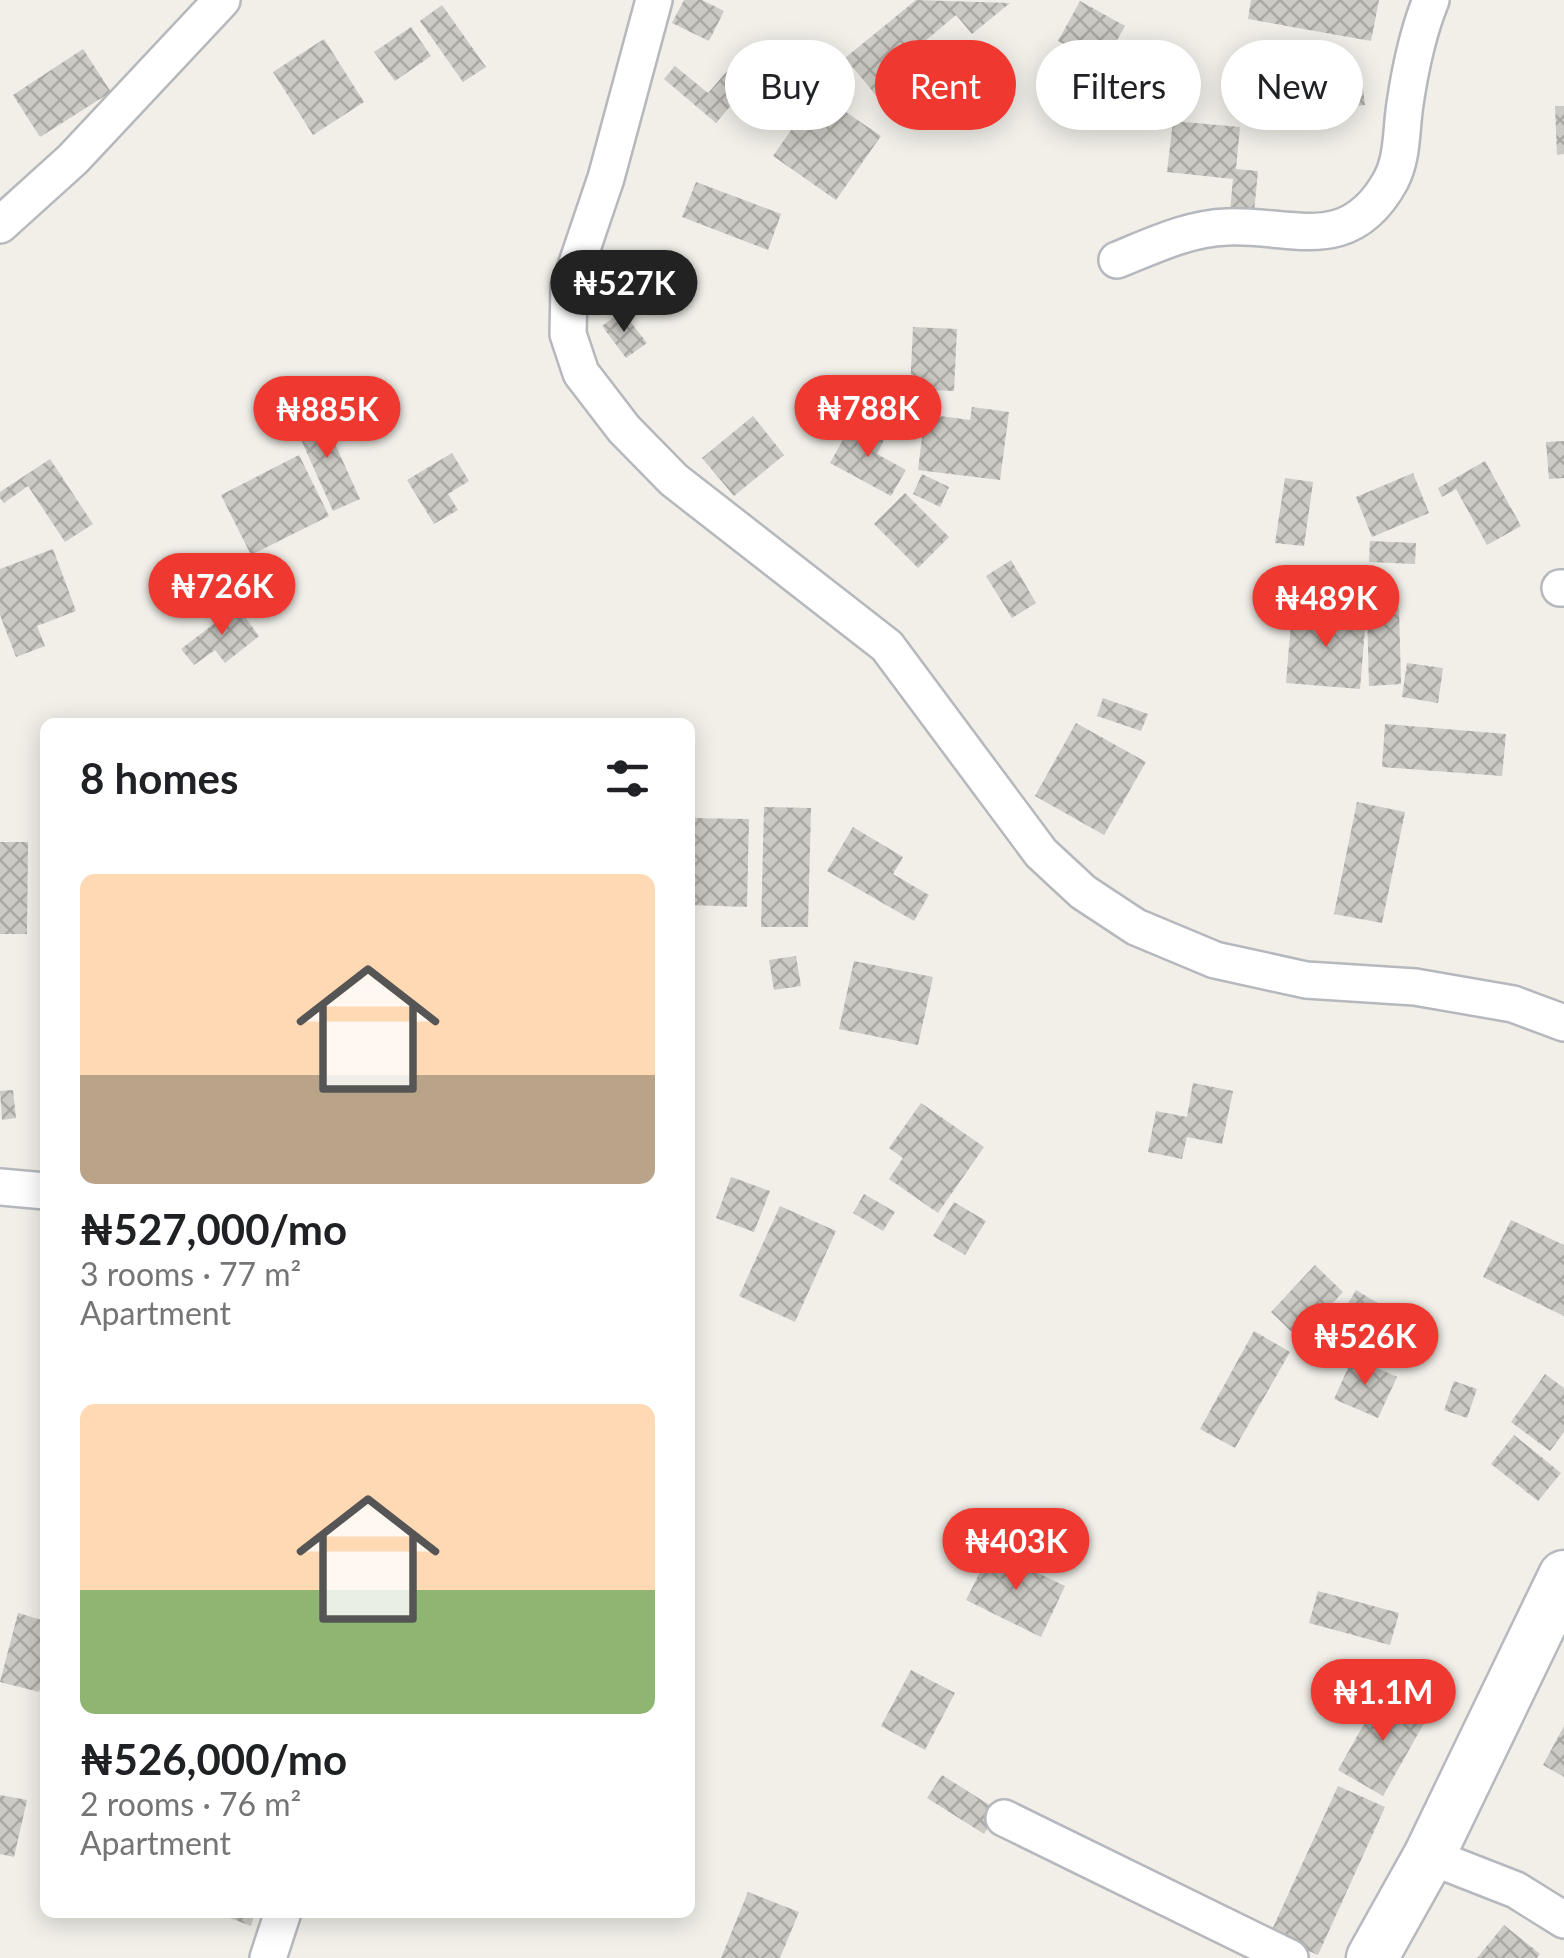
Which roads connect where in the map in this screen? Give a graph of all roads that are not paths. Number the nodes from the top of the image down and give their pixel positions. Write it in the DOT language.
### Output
graph roads {
  1 [pos="222,0"];
  2 [pos="654,0"];
  3 [pos="1431,0"];
  4 [pos="0,225"];
  5 [pos="1117,260"];
  6 [pos="1564,1024"];
  7 [pos="0,1187"];
  8 [pos="40,1191"];
  9 [pos="1564,1576"];
  10 [pos="1004,1818"];
  11 [pos="1429,1856"];
  12 [pos="281,1918"];
  13 [pos="1564,1920"];
  14 [pos="268,1958"];
  15 [pos="1290,1958"];
  16 [pos="1372,1958"];
  1 -- 4 [label="street"];
  2 -- 6 [label="street"];
  3 -- 5 [label="street"];
  7 -- 8 [label="street"];
  9 -- 11 [label="main road"];
  10 -- 15 [label="street"];
  11 -- 13 [label="street"];
  11 -- 16 [label="main road"];
  12 -- 14 [label="street"];
}
